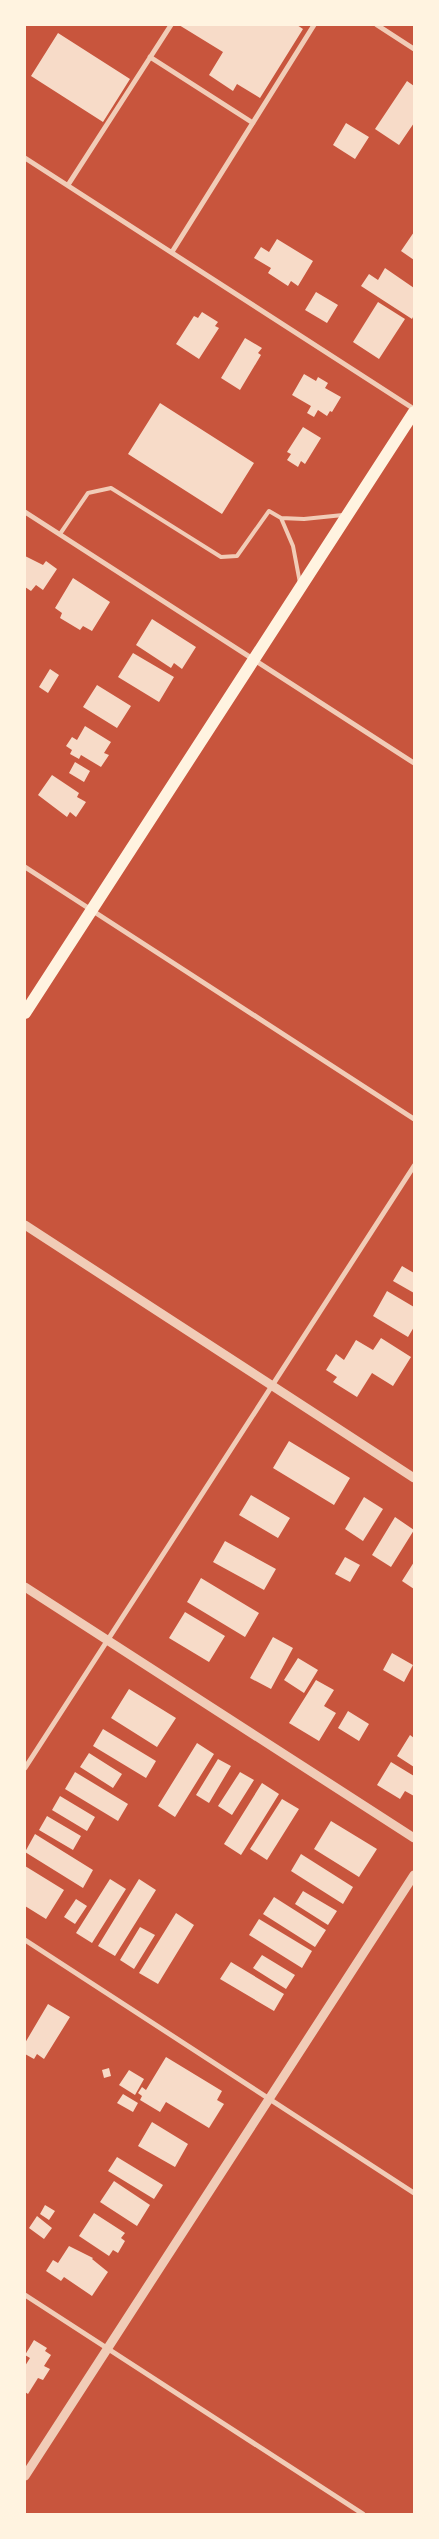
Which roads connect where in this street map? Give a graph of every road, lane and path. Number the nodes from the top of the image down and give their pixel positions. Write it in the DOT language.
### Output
graph roads {
  1 [pos="170,25"];
  2 [pos="314,25"];
  3 [pos="377,25"];
  4 [pos="414,49"];
  5 [pos="150,57"];
  6 [pos="253,123"];
  7 [pos="25,158"];
  8 [pos="68,185"];
  9 [pos="172,252"];
  10 [pos="414,411"];
  11 [pos="25,512"];
  12 [pos="348,514"];
  13 [pos="280,518"];
  14 [pos="60,534"];
  15 [pos="300,587"];
  16 [pos="254,659"];
  17 [pos="414,763"];
  18 [pos="25,867"];
  19 [pos="91,910"];
  20 [pos="25,1013"];
  21 [pos="414,1119"];
  22 [pos="414,1166"];
  23 [pos="25,1225"];
  24 [pos="272,1386"];
  25 [pos="414,1478"];
  26 [pos="25,1587"];
  27 [pos="108,1641"];
  28 [pos="25,1768"];
  29 [pos="414,1838"];
  30 [pos="414,1874"];
  31 [pos="25,1940"];
  32 [pos="269,2099"];
  33 [pos="414,2193"];
  34 [pos="25,2295"];
  35 [pos="107,2348"];
  36 [pos="25,2476"];
  37 [pos="363,2514"];
  1 -- 5 [label="street"];
  2 -- 6 [label="street"];
  3 -- 4 [label="street"];
  5 -- 6 [label="street"];
  5 -- 8 [label="street"];
  6 -- 9 [label="street"];
  7 -- 8 [label="street"];
  8 -- 9 [label="street"];
  9 -- 10 [label="street"];
  10 -- 12 [label="main road"];
  11 -- 14 [label="street"];
  12 -- 13 [label="lane"];
  12 -- 15 [label="main road"];
  13 -- 14 [label="lane"];
  13 -- 15 [label="lane"];
  14 -- 16 [label="street"];
  15 -- 16 [label="main road"];
  16 -- 17 [label="street"];
  16 -- 19 [label="main road"];
  18 -- 19 [label="street"];
  19 -- 20 [label="main road"];
  19 -- 21 [label="street"];
  22 -- 24 [label="street"];
  23 -- 24 [label="street"];
  24 -- 25 [label="street"];
  24 -- 27 [label="street"];
  26 -- 27 [label="street"];
  27 -- 28 [label="street"];
  27 -- 29 [label="street"];
  30 -- 32 [label="street"];
  31 -- 32 [label="street"];
  32 -- 33 [label="street"];
  32 -- 35 [label="street"];
  34 -- 35 [label="street"];
  35 -- 36 [label="street"];
  35 -- 37 [label="street"];
}
